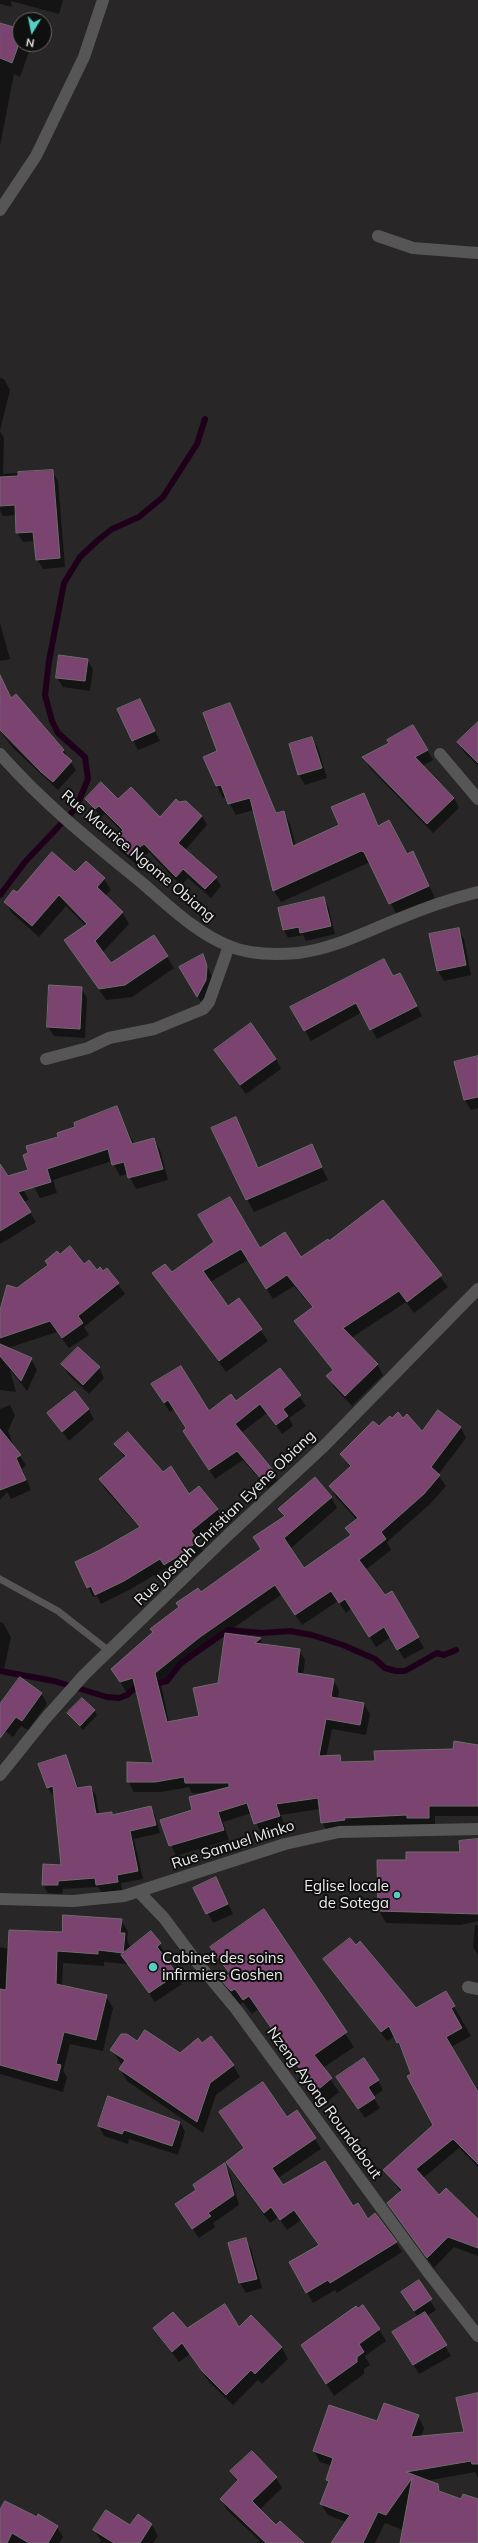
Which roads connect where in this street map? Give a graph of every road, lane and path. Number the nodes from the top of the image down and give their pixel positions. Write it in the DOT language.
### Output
graph roads {
  1 [pos="103,0"];
  2 [pos="0,210"];
  3 [pos="378,236"];
  4 [pos="478,253"];
  5 [pos="0,754"];
  6 [pos="440,754"];
  7 [pos="478,799"];
  8 [pos="478,892"];
  9 [pos="229,946"];
  10 [pos="46,1059"];
  11 [pos="478,1289"];
  12 [pos="0,1579"];
  13 [pos="109,1651"];
  14 [pos="0,1775"];
  15 [pos="478,1829"];
  16 [pos="139,1892"];
  17 [pos="0,1899"];
  18 [pos="478,2336"];
  1 -- 2 [label="street"];
  3 -- 4 [label="street"];
  5 -- 9 [label="street, Rue Maurice Ngome Obiang"];
  6 -- 7 [label="street"];
  8 -- 9 [label="street, Rue Maurice Ngome Obiang"];
  9 -- 10 [label="street"];
  11 -- 13 [label="street, Rue Joseph Christian Eyene Obiang"];
  12 -- 13 [label="lane"];
  13 -- 14 [label="street, Rue Joseph Christian Eyene Obiang"];
  15 -- 16 [label="street, Rue Samuel Minko"];
  16 -- 17 [label="street, Rue Samuel Minko"];
  16 -- 18 [label="street, Nzeng Ayong Roundabout"];
}
